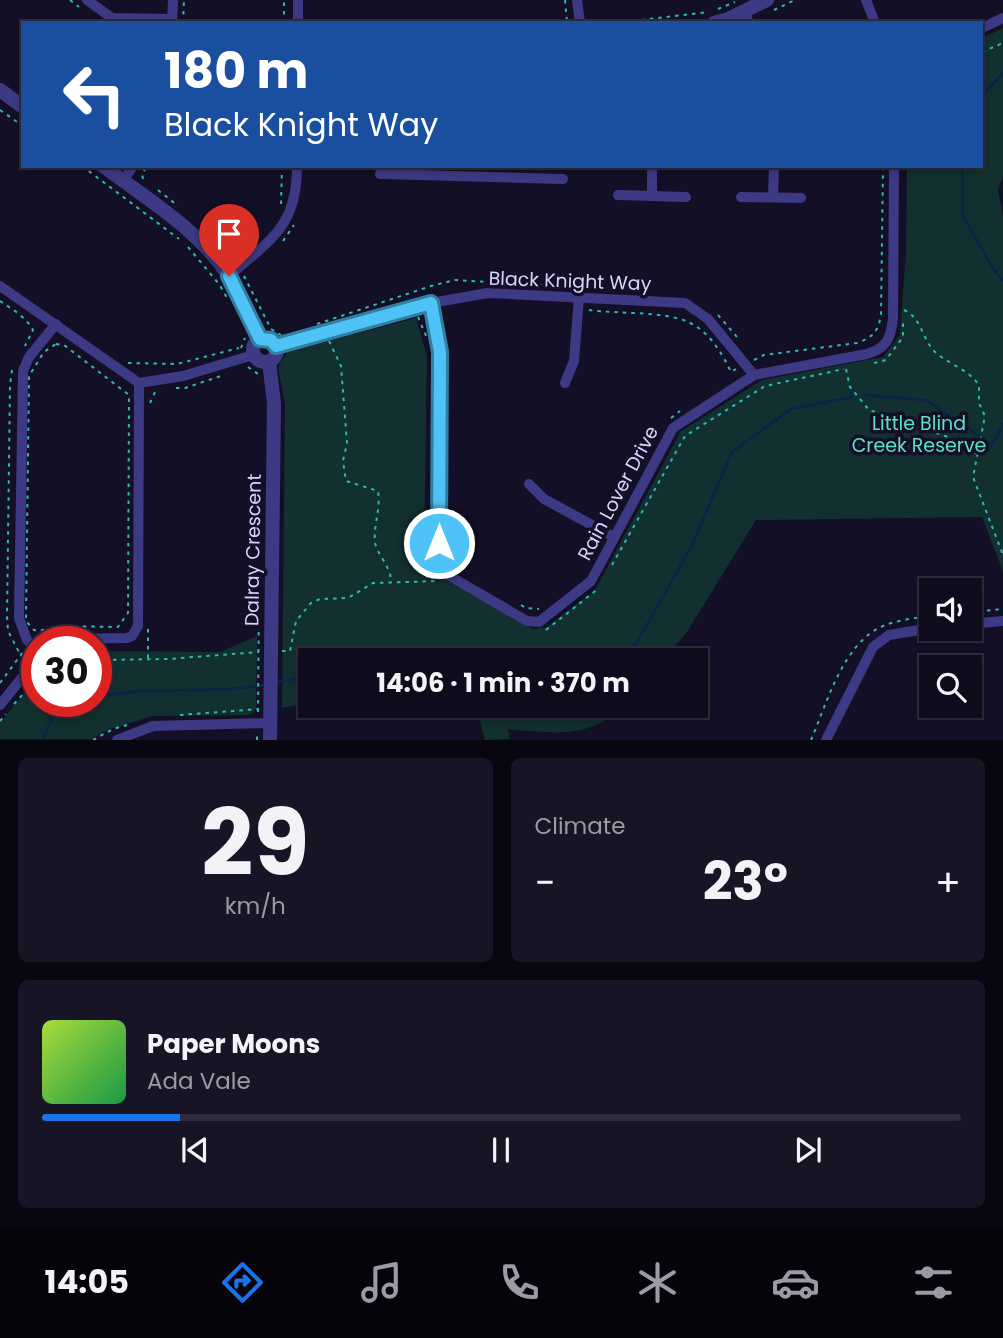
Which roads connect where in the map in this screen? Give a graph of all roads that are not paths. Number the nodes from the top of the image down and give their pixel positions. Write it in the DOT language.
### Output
graph roads {
  1 [pos="87,0"];
  2 [pos="173,0"];
  3 [pos="298,0"];
  4 [pos="577,0"];
  5 [pos="767,0"];
  6 [pos="866,0"];
  7 [pos="744,11"];
  8 [pos="1003,18"];
  9 [pos="176,21"];
  10 [pos="298,21"];
  11 [pos="580,21"];
  12 [pos="719,21"];
  13 [pos="874,21"];
  14 [pos="983,27"];
  15 [pos="0,90"];
  16 [pos="21,106"];
  17 [pos="110,168"];
  18 [pos="297,168"];
  19 [pos="652,168"];
  20 [pos="774,168"];
  21 [pos="894,168"];
  22 [pos="406,170"];
  23 [pos="534,170"];
  24 [pos="129,173"];
  25 [pos="380,174"];
  26 [pos="563,179"];
  27 [pos="618,195"];
  28 [pos="652,197"];
  29 [pos="686,197"];
  30 [pos="741,197"];
  31 [pos="773,197"];
  32 [pos="802,198"];
  33 [pos="234,272"];
  34 [pos="0,286"];
  35 [pos="579,303"];
  36 [pos="432,307"];
  37 [pos="56,324"];
  38 [pos="253,337"];
  39 [pos="280,345"];
  40 [pos="246,354"];
  41 [pos="270,362"];
  42 [pos="754,375"];
  43 [pos="139,383"];
  44 [pos="565,383"];
  45 [pos="528,484"];
  46 [pos="614,537"];
  47 [pos="1003,621"];
  48 [pos="982,623"];
  49 [pos="23,626"];
  50 [pos="919,630"];
  51 [pos="112,638"];
  52 [pos="21,679"];
  53 [pos="0,705"];
  54 [pos="270,723"];
  55 [pos="117,740"];
  56 [pos="270,740"];
  57 [pos="826,740"];
  1 -- 9 [label="street"];
  2 -- 9 [label="street"];
  3 -- 10 [label="street"];
  4 -- 11 [label="street"];
  5 -- 7 [label="street"];
  6 -- 13 [label="street"];
  7 -- 12 [label="street"];
  8 -- 14 [label="street"];
  15 -- 16 [label="street"];
  17 -- 24 [label="street"];
  18 -- 33 [label="street"];
  19 -- 28 [label="street"];
  20 -- 31 [label="street"];
  21 -- 42 [label="street, Rain Lover Drive"];
  22 -- 23 [label="street"];
  22 -- 25 [label="street"];
  23 -- 26 [label="street"];
  24 -- 33 [label="street"];
  27 -- 28 [label="street"];
  28 -- 29 [label="street"];
  30 -- 31 [label="street"];
  31 -- 32 [label="street"];
  33 -- 38 [label="street"];
  34 -- 37 [label="street"];
  35 -- 36 [label="street, Black Knight Way"];
  35 -- 42 [label="street, Black Knight Way"];
  35 -- 44 [label="street"];
  36 -- 39 [label="street, Black Knight Way"];
  36 -- 46 [label="street, Rain Lover Drive"];
  37 -- 43 [label="street"];
  37 -- 49 [label="street"];
  38 -- 39 [label="street"];
  38 -- 40 [label="street"];
  39 -- 41 [label="street"];
  40 -- 41 [label="street"];
  40 -- 43 [label="street"];
  41 -- 54 [label="street, Dalray Crescent"];
  42 -- 46 [label="street, Rain Lover Drive"];
  43 -- 51 [label="street"];
  45 -- 46 [label="street"];
  47 -- 48 [label="street"];
  50 -- 57 [label="street"];
  52 -- 53 [label="street"];
  54 -- 55 [label="street"];
  54 -- 56 [label="street, Dalray Crescent"];
}
